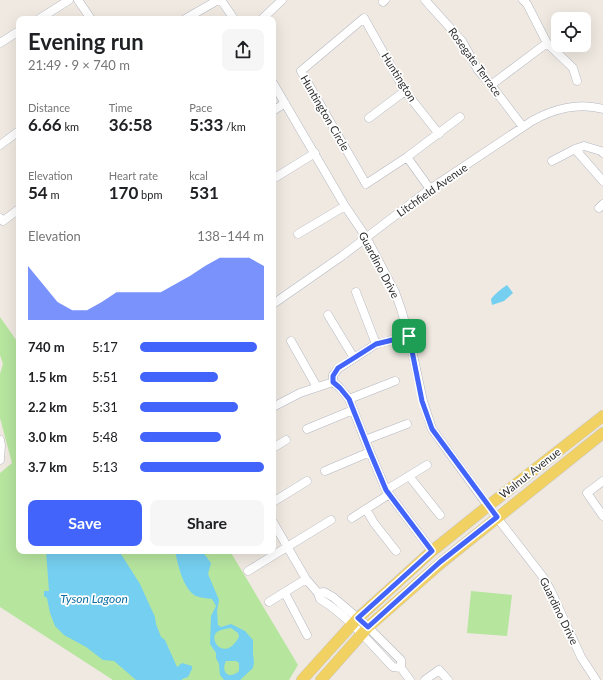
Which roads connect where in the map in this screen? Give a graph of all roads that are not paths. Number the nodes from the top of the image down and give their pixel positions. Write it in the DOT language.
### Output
graph roads {
  1 [pos="68,0"];
  2 [pos="78,0"];
  3 [pos="220,0"];
  4 [pos="282,0"];
  5 [pos="425,0"];
  6 [pos="523,0"];
  7 [pos="43,16"];
  8 [pos="89,16"];
  9 [pos="191,16"];
  10 [pos="232,16"];
  11 [pos="265,16"];
  12 [pos="364,18"];
  13 [pos="16,33"];
  14 [pos="547,42"];
  15 [pos="0,43"];
  16 [pos="577,81"];
  17 [pos="491,85"];
  18 [pos="276,88"];
  19 [pos="405,91"];
  20 [pos="285,103"];
  21 [pos="276,109"];
  22 [pos="603,109"];
  23 [pos="460,117"];
  24 [pos="370,118"];
  25 [pos="523,127"];
  26 [pos="16,132"];
  27 [pos="439,134"];
  28 [pos="0,144"];
  29 [pos="575,149"];
  30 [pos="315,153"];
  31 [pos="603,153"];
  32 [pos="407,157"];
  33 [pos="552,161"];
  34 [pos="276,177"];
  35 [pos="603,181"];
  36 [pos="430,190"];
  37 [pos="345,206"];
  38 [pos="16,211"];
  39 [pos="0,218"];
  40 [pos="298,234"];
  41 [pos="366,238"];
  42 [pos="356,292"];
  43 [pos="276,302"];
  44 [pos="328,315"];
  45 [pos="409,336"];
  46 [pos="291,341"];
  47 [pos="376,344"];
  48 [pos="354,358"];
  49 [pos="395,381"];
  50 [pos="333,382"];
  51 [pos="317,387"];
  52 [pos="349,399"];
  53 [pos="276,402"];
  54 [pos="353,410"];
  55 [pos="603,416"];
  56 [pos="407,424"];
  57 [pos="307,429"];
  58 [pos="603,433"];
  59 [pos="0,440"];
  60 [pos="286,440"];
  61 [pos="365,440"];
  62 [pos="276,446"];
  63 [pos="370,452"];
  64 [pos="0,460"];
  65 [pos="427,465"];
  66 [pos="326,471"];
  67 [pos="409,476"];
  68 [pos="307,481"];
  69 [pos="603,481"];
  70 [pos="387,493"];
  71 [pos="276,500"];
  72 [pos="488,506"];
  73 [pos="366,509"];
  74 [pos="440,515"];
  75 [pos="603,516"];
  76 [pos="497,517"];
  77 [pos="352,518"];
  78 [pos="331,520"];
  79 [pos="276,527"];
  80 [pos="287,547"];
  81 [pos="396,551"];
  82 [pos="432,551"];
  83 [pos="276,554"];
  84 [pos="276,554"];
  85 [pos="248,571"];
  86 [pos="306,579"];
  87 [pos="284,593"];
  88 [pos="269,602"];
  89 [pos="355,621"];
  90 [pos="365,630"];
  91 [pos="307,635"];
  92 [pos="302,680"];
  93 [pos="321,680"];
  94 [pos="410,680"];
  95 [pos="425,680"];
  96 [pos="448,680"];
  97 [pos="596,680"];
  1 -- 7 [label="street"];
  2 -- 8 [label="street"];
  3 -- 9 [label="street"];
  3 -- 10 [label="street"];
  4 -- 11 [label="street"];
  5 -- 17 [label="street, Rosegate Terrace"];
  6 -- 14 [label="street"];
  12 -- 19 [label="street, Huntington"];
  12 -- 32 [label="street, Huntington Circle"];
  13 -- 15 [label="street"];
  14 -- 16 [label="street"];
  14 -- 17 [label="street"];
  17 -- 25 [label="street, Rosegate Terrace"];
  18 -- 20 [label="street, Guardino Drive"];
  19 -- 24 [label="street"];
  19 -- 27 [label="street, Huntington"];
  20 -- 21 [label="street"];
  20 -- 30 [label="street, Guardino Drive"];
  22 -- 25 [label="street, Litchfield Avenue"];
  23 -- 27 [label="street"];
  25 -- 36 [label="street, Litchfield Avenue"];
  26 -- 28 [label="street"];
  27 -- 32 [label="street"];
  29 -- 31 [label="street"];
  29 -- 33 [label="street"];
  29 -- 35 [label="street"];
  30 -- 34 [label="street"];
  30 -- 37 [label="street, Guardino Drive"];
  32 -- 36 [label="street"];
  36 -- 41 [label="street, Litchfield Avenue"];
  37 -- 40 [label="street"];
  37 -- 41 [label="street, Guardino Drive"];
  38 -- 39 [label="street"];
  41 -- 43 [label="street, Litchfield Avenue"];
  41 -- 45 [label="street, Guardino Drive"];
  42 -- 47 [label="street"];
  44 -- 48 [label="street"];
  45 -- 47 [label="street"];
  45 -- 72 [label="street, Guardino Drive"];
  46 -- 51 [label="street"];
  47 -- 48 [label="street"];
  48 -- 50 [label="street"];
  49 -- 52 [label="street"];
  50 -- 51 [label="street"];
  50 -- 52 [label="street"];
  51 -- 53 [label="street"];
  52 -- 54 [label="street"];
  54 -- 57 [label="street"];
  54 -- 61 [label="street"];
  55 -- 72 [label="main road, Walnut Avenue"];
  56 -- 61 [label="street"];
  58 -- 76 [label="main road, Walnut Avenue"];
  59 -- 64 [label="street"];
  60 -- 62 [label="street"];
  61 -- 63 [label="street"];
  63 -- 66 [label="street"];
  63 -- 70 [label="street"];
  65 -- 67 [label="street"];
  67 -- 70 [label="street"];
  67 -- 74 [label="street"];
  68 -- 71 [label="street"];
  69 -- 75 [label="street"];
  70 -- 73 [label="street"];
  70 -- 82 [label="street"];
  72 -- 76 [label="street, Guardino Drive"];
  72 -- 82 [label="main road, Walnut Avenue"];
  73 -- 77 [label="street"];
  73 -- 81 [label="street"];
  76 -- 90 [label="main road, Walnut Avenue"];
  76 -- 97 [label="street, Guardino Drive"];
  78 -- 80 [label="street"];
  79 -- 80 [label="street"];
  80 -- 84 [label="street"];
  80 -- 86 [label="street"];
  82 -- 89 [label="main road, Walnut Avenue"];
  83 -- 85 [label="street"];
  86 -- 87 [label="street"];
  86 -- 89 [label="street"];
  87 -- 88 [label="street"];
  87 -- 91 [label="street"];
  89 -- 90 [label="street"];
  89 -- 92 [label="main road, Walnut Avenue"];
  90 -- 93 [label="main road, Walnut Avenue"];
  90 -- 94 [label="street"];
  95 -- 96 [label="street"];
}
